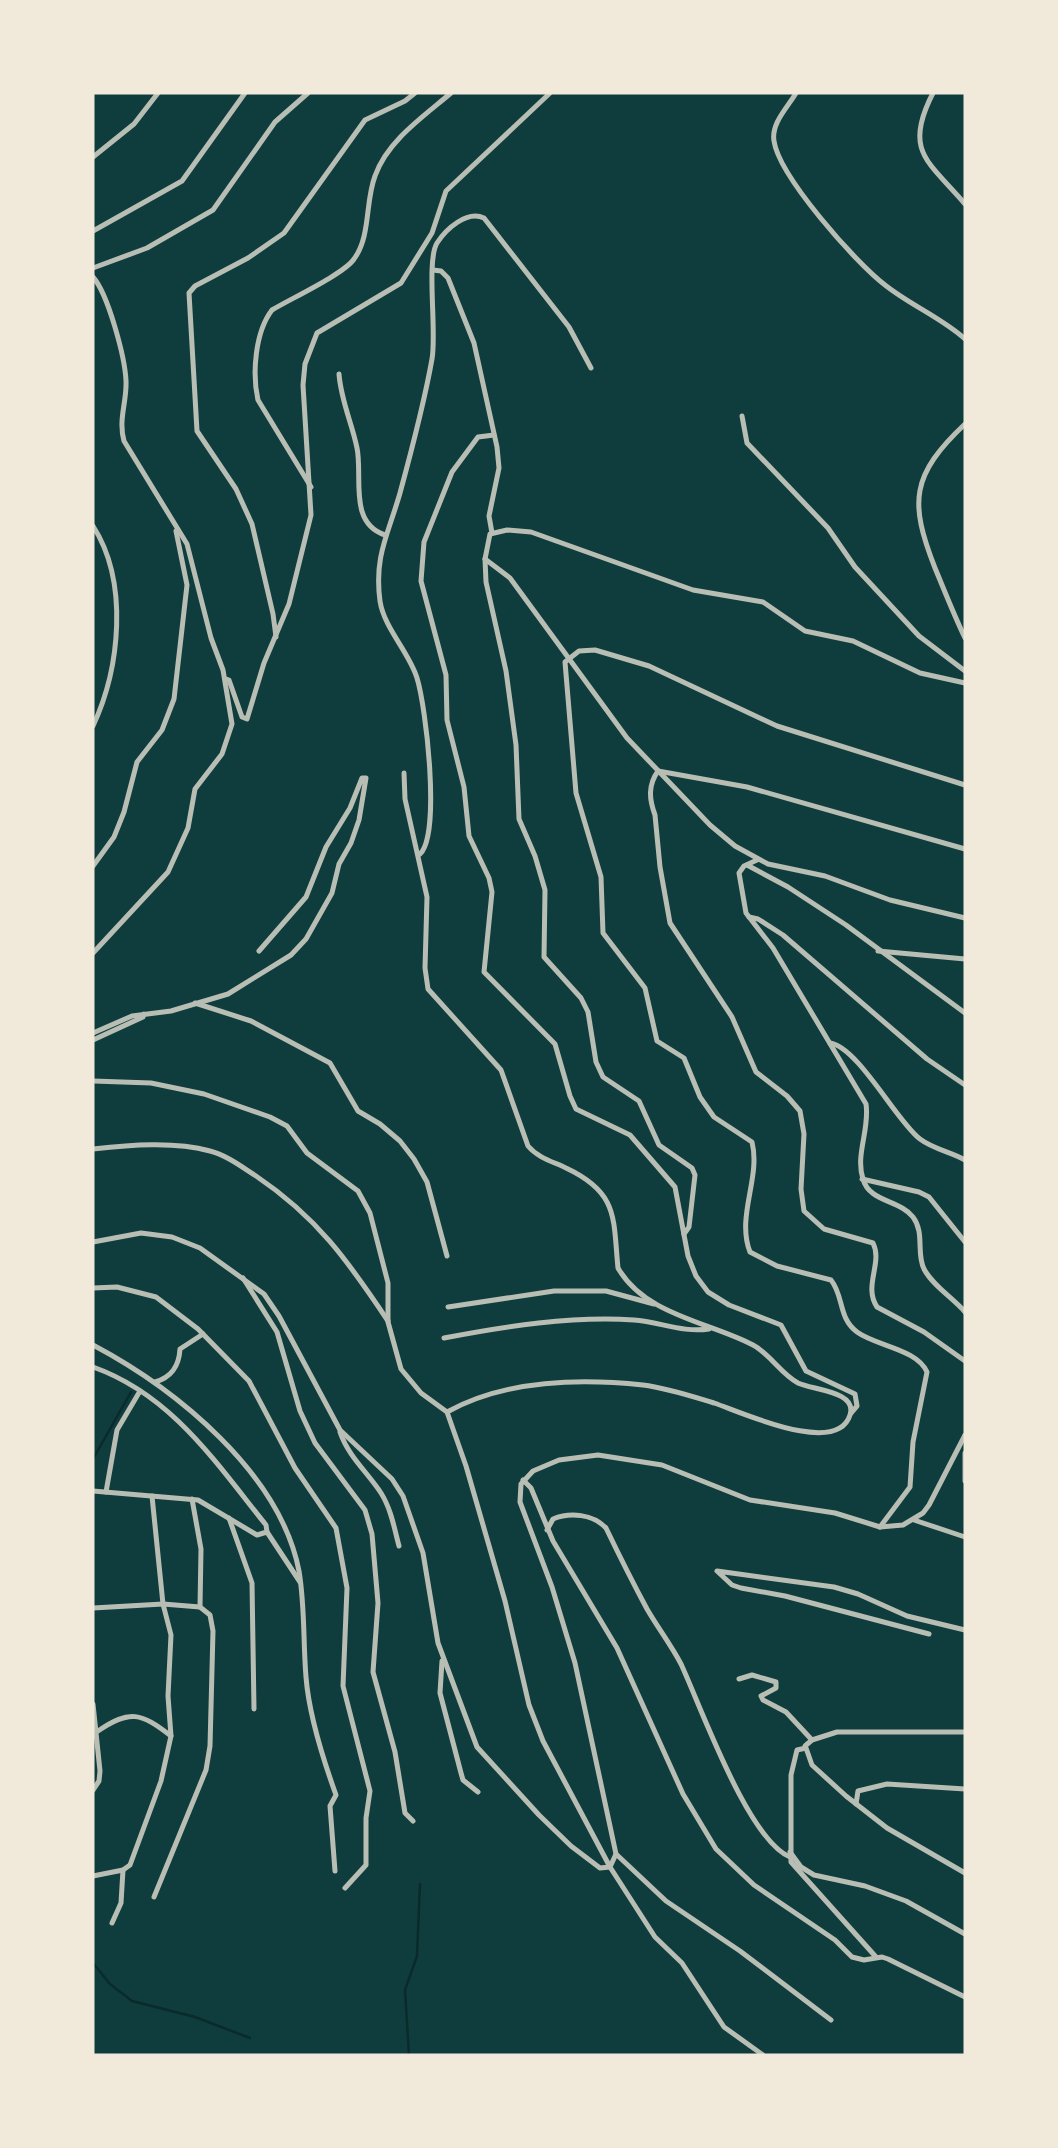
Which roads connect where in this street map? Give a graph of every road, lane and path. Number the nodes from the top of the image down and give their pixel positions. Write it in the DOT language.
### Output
graph roads {
  1 [pos="158,93"];
  2 [pos="245,93"];
  3 [pos="308,93"];
  4 [pos="415,93"];
  5 [pos="451,93"];
  6 [pos="550,93"];
  7 [pos="796,93"];
  8 [pos="933,93"];
  9 [pos="93,157"];
  10 [pos="965,204"];
  11 [pos="93,231"];
  12 [pos="93,268"];
  13 [pos="433,270"];
  14 [pos="93,277"];
  15 [pos="965,339"];
  16 [pos="591,368"];
  17 [pos="340,374"];
  18 [pos="741,416"];
  19 [pos="965,424"];
  20 [pos="494,435"];
  21 [pos="311,487"];
  22 [pos="93,526"];
  23 [pos="177,528"];
  24 [pos="492,533"];
  25 [pos="385,535"];
  26 [pos="485,559"];
  27 [pos="276,638"];
  28 [pos="965,638"];
  29 [pos="567,659"];
  30 [pos="965,671"];
  31 [pos="226,679"];
  32 [pos="965,683"];
  33 [pos="93,726"];
  34 [pos="658,771"];
  35 [pos="404,773"];
  36 [pos="965,785"];
  37 [pos="965,849"];
  38 [pos="420,854"];
  39 [pos="757,860"];
  40 [pos="747,865"];
  41 [pos="93,866"];
  42 [pos="749,917"];
  43 [pos="965,918"];
  44 [pos="259,951"];
  45 [pos="878,951"];
  46 [pos="93,953"];
  47 [pos="965,960"];
  48 [pos="195,1003"];
  49 [pos="965,1013"];
  50 [pos="144,1014"];
  51 [pos="93,1033"];
  52 [pos="93,1040"];
  53 [pos="830,1043"];
  54 [pos="93,1081"];
  55 [pos="965,1085"];
  56 [pos="93,1149"];
  57 [pos="965,1160"];
  58 [pos="862,1179"];
  59 [pos="684,1234"];
  60 [pos="93,1242"];
  61 [pos="965,1242"];
  62 [pos="447,1256"];
  63 [pos="241,1275"];
  64 [pos="93,1289"];
  65 [pos="661,1305"];
  66 [pos="448,1307"];
  67 [pos="965,1312"];
  68 [pos="388,1322"];
  69 [pos="709,1329"];
  70 [pos="204,1334"];
  71 [pos="444,1338"];
  72 [pos="93,1345"];
  73 [pos="965,1361"];
  74 [pos="93,1367"];
  75 [pos="155,1382"];
  76 [pos="140,1391"];
  77 [pos="447,1412"];
  78 [pos="852,1413"];
  79 [pos="340,1430"];
  80 [pos="965,1438"];
  81 [pos="965,1453"];
  82 [pos="523,1480"];
  83 [pos="965,1481"];
  84 [pos="93,1491"];
  85 [pos="106,1492"];
  86 [pos="152,1496"];
  87 [pos="192,1499"];
  88 [pos="229,1518"];
  89 [pos="914,1520"];
  90 [pos="880,1527"];
  91 [pos="547,1530"];
  92 [pos="267,1532"];
  93 [pos="965,1537"];
  94 [pos="399,1546"];
  95 [pos="300,1583"];
  96 [pos="163,1604"];
  97 [pos="200,1607"];
  98 [pos="93,1608"];
  99 [pos="965,1630"];
  100 [pos="929,1634"];
  101 [pos="442,1657"];
  102 [pos="739,1679"];
  103 [pos="93,1704"];
  104 [pos="254,1709"];
  105 [pos="98,1731"];
  106 [pos="965,1732"];
  107 [pos="172,1736"];
  108 [pos="812,1740"];
  109 [pos="805,1746"];
  110 [pos="965,1789"];
  111 [pos="93,1790"];
  112 [pos="478,1793"];
  113 [pos="856,1804"];
  114 [pos="413,1821"];
  115 [pos="616,1854"];
  116 [pos="790,1854"];
  117 [pos="610,1867"];
  118 [pos="123,1870"];
  119 [pos="335,1871"];
  120 [pos="965,1873"];
  121 [pos="93,1877"];
  122 [pos="345,1888"];
  123 [pos="154,1897"];
  124 [pos="112,1923"];
  125 [pos="965,1934"];
  126 [pos="876,1957"];
  127 [pos="965,1997"];
  128 [pos="831,2020"];
  129 [pos="763,2055"];
  1 -- 9 [label="street"];
  2 -- 11 [label="street"];
  3 -- 12 [label="street"];
  4 -- 27 [label="street"];
  5 -- 21 [label="street"];
  6 -- 21 [label="street"];
  7 -- 15 [label="street"];
  8 -- 10 [label="street"];
  13 -- 16 [label="street"];
  13 -- 20 [label="street"];
  13 -- 25 [label="street"];
  14 -- 23 [label="street"];
  17 -- 25 [label="street"];
  18 -- 30 [label="street"];
  19 -- 28 [label="street"];
  20 -- 24 [label="street"];
  20 -- 59 [label="street"];
  21 -- 27 [label="street"];
  22 -- 33 [label="street"];
  23 -- 31 [label="street"];
  23 -- 41 [label="street"];
  24 -- 26 [label="street"];
  24 -- 32 [label="street"];
  25 -- 38 [label="street"];
  26 -- 29 [label="street"];
  26 -- 59 [label="street"];
  27 -- 31 [label="street"];
  29 -- 34 [label="street"];
  29 -- 36 [label="street"];
  29 -- 90 [label="street"];
  31 -- 46 [label="street"];
  34 -- 37 [label="street"];
  34 -- 39 [label="street"];
  34 -- 73 [label="street"];
  35 -- 38 [label="street"];
  38 -- 65 [label="street"];
  39 -- 40 [label="street"];
  39 -- 43 [label="street"];
  40 -- 42 [label="street"];
  40 -- 45 [label="street"];
  42 -- 53 [label="street"];
  42 -- 55 [label="street"];
  44 -- 48 [label="street"];
  45 -- 47 [label="street"];
  45 -- 49 [label="street"];
  48 -- 50 [label="street"];
  48 -- 62 [label="street"];
  50 -- 51 [label="street"];
  50 -- 52 [label="street"];
  53 -- 57 [label="street"];
  53 -- 58 [label="street"];
  54 -- 68 [label="street"];
  56 -- 68 [label="street"];
  58 -- 61 [label="street"];
  58 -- 67 [label="street"];
  59 -- 78 [label="street"];
  60 -- 63 [label="street"];
  63 -- 79 [label="street"];
  63 -- 114 [label="street"];
  64 -- 70 [label="street"];
  65 -- 66 [label="street"];
  65 -- 69 [label="street"];
  68 -- 77 [label="street"];
  69 -- 71 [label="street"];
  69 -- 78 [label="street"];
  70 -- 75 [label="street"];
  70 -- 122 [label="street"];
  72 -- 75 [label="street"];
  74 -- 76 [label="street"];
  75 -- 95 [label="street"];
  76 -- 85 [label="street"];
  76 -- 92 [label="street"];
  77 -- 78 [label="street"];
  77 -- 117 [label="street"];
  79 -- 94 [label="street"];
  79 -- 101 [label="street"];
  80 -- 89 [label="street"];
  81 -- 83 [label="street"];
  82 -- 90 [label="street"];
  82 -- 91 [label="street"];
  82 -- 115 [label="street"];
  84 -- 85 [label="street"];
  85 -- 86 [label="street"];
  86 -- 87 [label="street"];
  86 -- 96 [label="street"];
  87 -- 88 [label="street"];
  87 -- 97 [label="street"];
  88 -- 92 [label="street"];
  88 -- 104 [label="street"];
  89 -- 90 [label="street"];
  89 -- 93 [label="street"];
  91 -- 116 [label="street"];
  91 -- 126 [label="street"];
  92 -- 95 [label="street"];
  95 -- 119 [label="street"];
  96 -- 97 [label="street"];
  96 -- 98 [label="street"];
  96 -- 107 [label="street"];
  97 -- 123 [label="street"];
  99 -- 100 [label="street"];
  101 -- 112 [label="street"];
  101 -- 117 [label="street"];
  102 -- 108 [label="street"];
  103 -- 105 [label="street"];
  105 -- 107 [label="street"];
  105 -- 111 [label="street"];
  106 -- 108 [label="street"];
  107 -- 118 [label="street"];
  108 -- 109 [label="street"];
  109 -- 113 [label="street"];
  109 -- 116 [label="street"];
  110 -- 113 [label="street"];
  113 -- 120 [label="street"];
  115 -- 117 [label="street"];
  115 -- 128 [label="street"];
  116 -- 125 [label="street"];
  116 -- 126 [label="street"];
  117 -- 129 [label="street"];
  118 -- 121 [label="street"];
  118 -- 124 [label="street"];
  126 -- 127 [label="street"];
}
